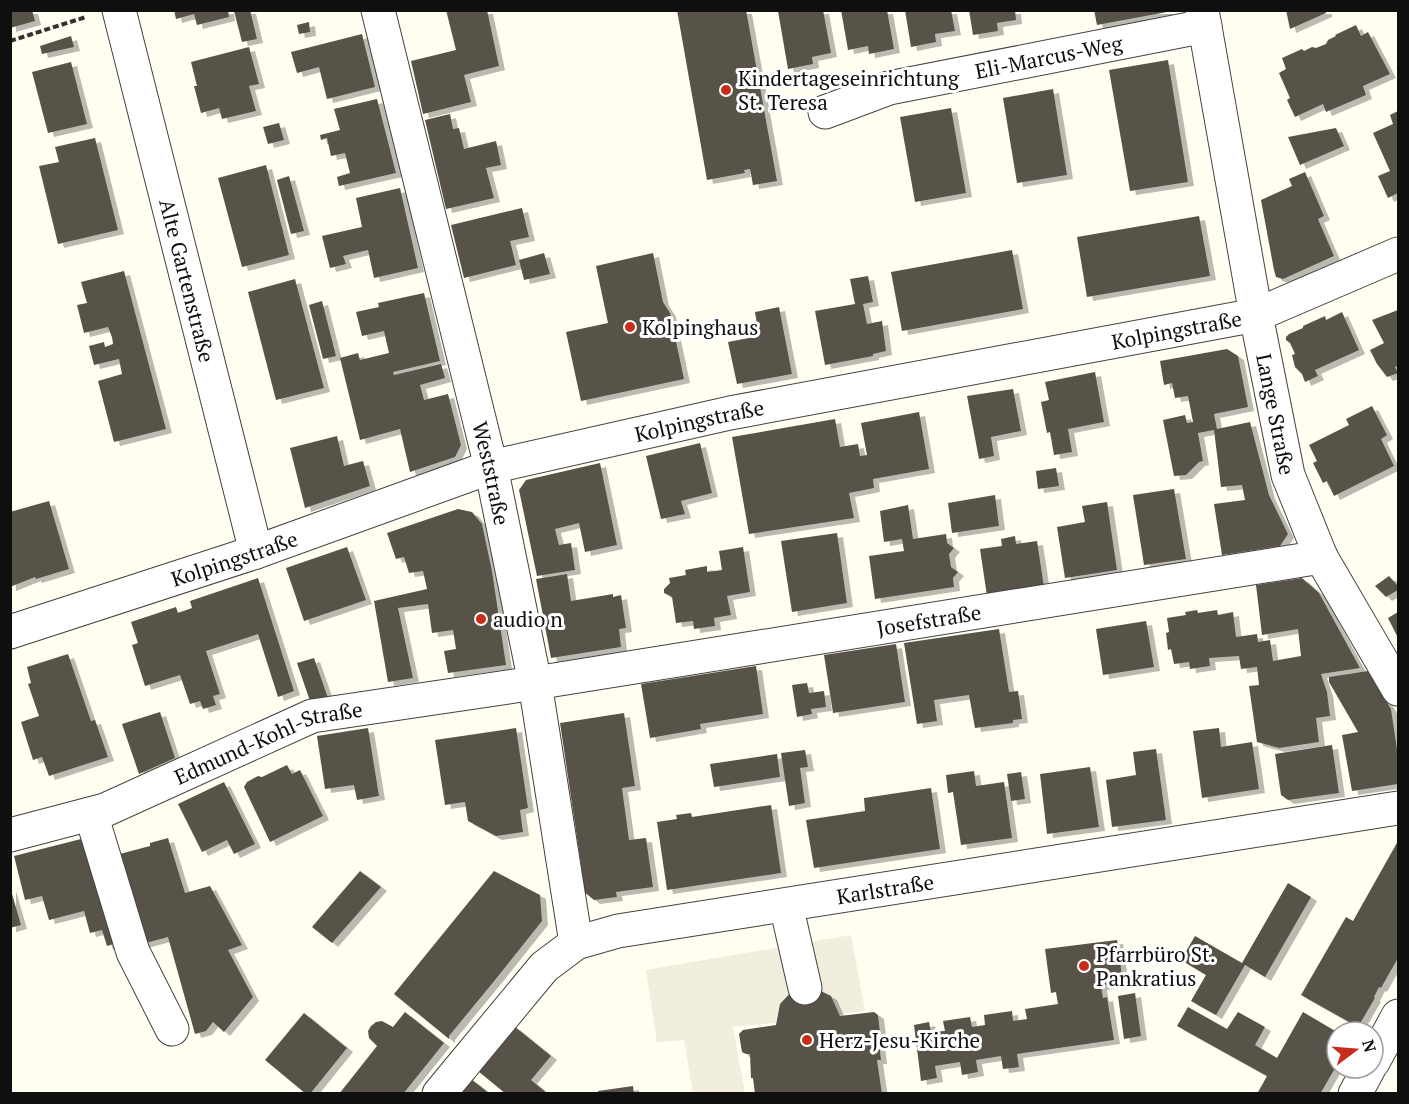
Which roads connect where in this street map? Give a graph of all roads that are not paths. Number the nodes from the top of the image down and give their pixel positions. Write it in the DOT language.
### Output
graph roads {
  1 [pos="378,10"];
  2 [pos="103,13"];
  3 [pos="1204,18"];
  4 [pos="825,112"];
  5 [pos="1398,254"];
  6 [pos="1256,315"];
  7 [pos="491,467"];
  8 [pos="256,552"];
  9 [pos="1321,557"];
  10 [pos="10,632"];
  11 [pos="535,683"];
  12 [pos="1398,689"];
  13 [pos="1398,808"];
  14 [pos="91,814"];
  15 [pos="10,835"];
  16 [pos="786,905"];
  17 [pos="576,943"];
  18 [pos="805,988"];
  19 [pos="1398,1016"];
  20 [pos="172,1029"];
  21 [pos="1385,1040"];
  22 [pos="1363,1080"];
  23 [pos="439,1094"];
  24 [pos="1355,1094"];
  1 -- 7 [label="street, Weststraße"];
  2 -- 8 [label="street, Alte Gartenstraße"];
  3 -- 4 [label="street, Eli-Marcus-Weg"];
  3 -- 6 [label="street, Lange Straße"];
  5 -- 6 [label="street, Kolpingstraße"];
  6 -- 7 [label="street, Kolpingstraße"];
  6 -- 9 [label="street, Lange Straße"];
  7 -- 8 [label="street, Kolpingstraße"];
  7 -- 11 [label="street, Weststraße"];
  8 -- 10 [label="street, Kolpingstraße"];
  9 -- 11 [label="street, Josefstraße"];
  9 -- 12 [label="street, Lange Straße"];
  11 -- 14 [label="street, Edmund-Kohl-Straße"];
  11 -- 17 [label="street, Weststraße"];
  13 -- 16 [label="street, Karlstraße"];
  14 -- 15 [label="street, Edmund-Kohl-Straße"];
  14 -- 20 [label="street"];
  16 -- 17 [label="street, Karlstraße"];
  16 -- 18 [label="street"];
  17 -- 23 [label="street, Karlstraße"];
  19 -- 21 [label="street"];
  22 -- 24 [label="street"];
}
